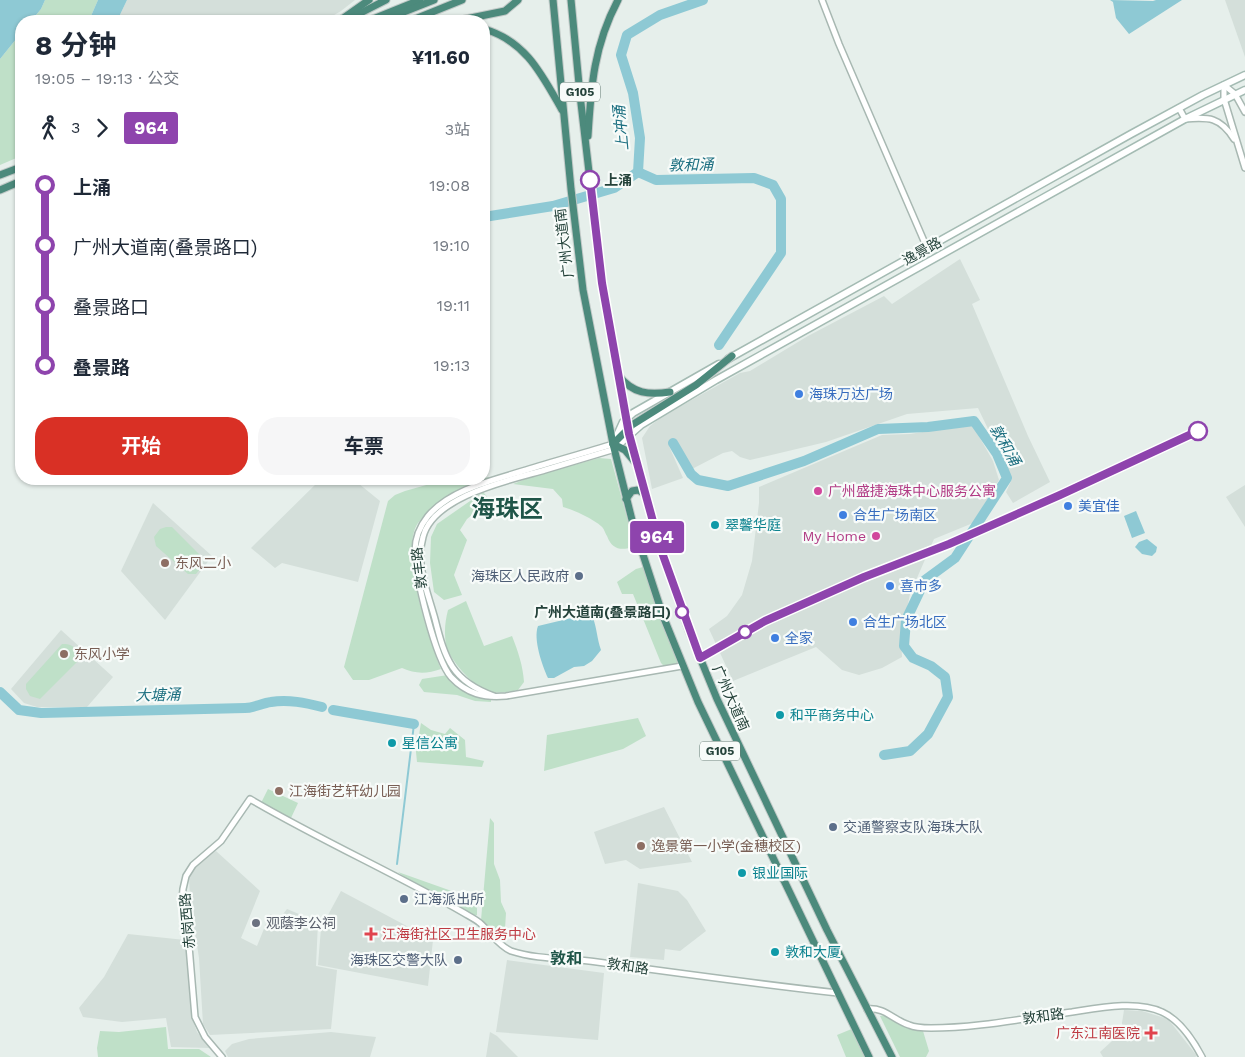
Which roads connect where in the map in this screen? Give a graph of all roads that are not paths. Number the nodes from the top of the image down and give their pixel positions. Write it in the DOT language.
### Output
graph roads {
  1 [pos="369,0"];
  2 [pos="386,0"];
  3 [pos="420,0"];
  4 [pos="434,0"];
  5 [pos="462,0"];
  6 [pos="518,0"];
  7 [pos="552,0"];
  8 [pos="571,0"];
  9 [pos="618,0"];
  10 [pos="822,0"];
  11 [pos="348,15"];
  12 [pos="357,15"];
  13 [pos="383,15"];
  14 [pos="396,15"];
  15 [pos="425,15"];
  16 [pos="490,15"];
  17 [pos="490,31"];
  18 [pos="1245,75"];
  19 [pos="1224,85"];
  20 [pos="1245,90"];
  21 [pos="1235,94"];
  22 [pos="1224,99"];
  23 [pos="1179,108"];
  24 [pos="1245,112"];
  25 [pos="563,113"];
  26 [pos="1186,119"];
  27 [pos="1236,144"];
  28 [pos="587,153"];
  29 [pos="1245,168"];
  30 [pos="15,169"];
  31 [pos="0,175"];
  32 [pos="15,184"];
  33 [pos="0,190"];
  34 [pos="927,248"];
  35 [pos="732,356"];
  36 [pos="618,374"];
  37 [pos="670,392"];
  38 [pos="626,418"];
  39 [pos="609,421"];
  40 [pos="624,432"];
  41 [pos="615,446"];
  42 [pos="636,464"];
  43 [pos="490,482"];
  44 [pos="480,485"];
  45 [pos="645,494"];
  46 [pos="626,499"];
  47 [pos="682,666"];
  48 [pos="250,799"];
  49 [pos="838,993"];
  50 [pos="867,1009"];
  51 [pos="222,1057"];
  52 [pos="869,1057"];
  53 [pos="892,1057"];
  54 [pos="1202,1057"];
  1 -- 11 [label="highway"];
  2 -- 12 [label="highway"];
  3 -- 13 [label="highway"];
  4 -- 14 [label="highway"];
  5 -- 15 [label="highway"];
  6 -- 16 [label="highway"];
  7 -- 25 [label="highway, 广州大道南 / G105"];
  8 -- 28 [label="highway, 广州大道南 / G105"];
  9 -- 28 [label="highway"];
  10 -- 34 [label="street"];
  17 -- 25 [label="highway"];
  18 -- 19 [label="main road, 逸景路"];
  19 -- 21 [label="street"];
  19 -- 22 [label="street"];
  19 -- 23 [label="main road, 逸景路"];
  20 -- 21 [label="main road, 逸景路"];
  21 -- 22 [label="main road, 逸景路"];
  21 -- 24 [label="street"];
  22 -- 26 [label="main road, 逸景路"];
  22 -- 27 [label="street"];
  23 -- 26 [label="street"];
  23 -- 34 [label="main road, 逸景路"];
  25 -- 39 [label="highway, 广州大道南 / G105"];
  26 -- 27 [label="street"];
  26 -- 40 [label="main road, 逸景路"];
  27 -- 29 [label="street"];
  28 -- 36 [label="highway, 广州大道南 / G105"];
  30 -- 31 [label="highway"];
  32 -- 33 [label="highway"];
  34 -- 35 [label="main road, 逸景路"];
  35 -- 37 [label="main road, 逸景路"];
  35 -- 40 [label="highway"];
  36 -- 37 [label="highway"];
  36 -- 38 [label="highway, 广州大道南 / G105"];
  37 -- 38 [label="main road, 逸景路"];
  38 -- 40 [label="highway, 广州大道南 / G105"];
  39 -- 40 [label="highway"];
  39 -- 41 [label="highway, 广州大道南 / G105"];
  40 -- 41 [label="highway"];
  40 -- 42 [label="highway, 广州大道南 / G105"];
  41 -- 42 [label="highway"];
  41 -- 43 [label="street, 敦丰路"];
  41 -- 46 [label="highway, 广州大道南 / G105"];
  42 -- 45 [label="highway, 广州大道南 / G105"];
  44 -- 47 [label="street, 敦丰路"];
  45 -- 46 [label="highway"];
  45 -- 50 [label="highway, 广州大道南 / G105"];
  46 -- 47 [label="highway, 广州大道南 / G105"];
  47 -- 49 [label="highway, 广州大道南 / G105"];
  48 -- 49 [label="street, 敦和路"];
  48 -- 51 [label="street, 赤岗西路"];
  49 -- 52 [label="highway, 广州大道南 / G105"];
  50 -- 53 [label="highway, 广州大道南 / G105"];
  50 -- 54 [label="street, 敦和路"];
}
